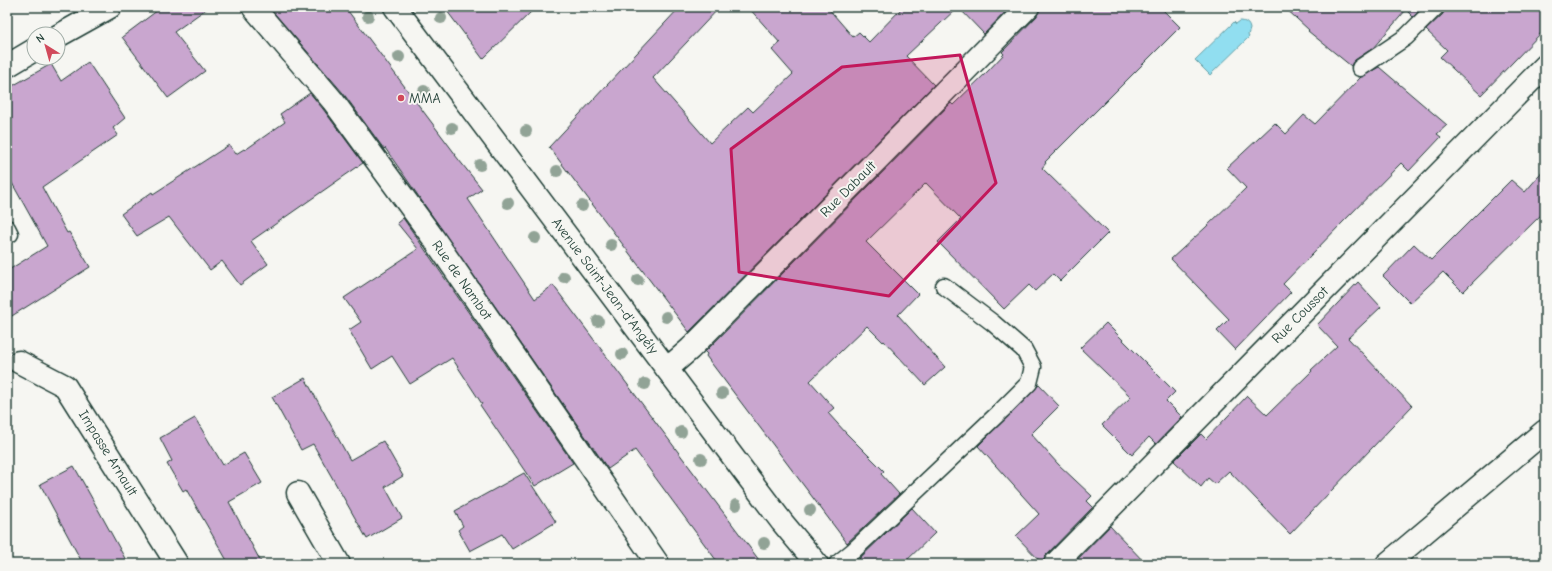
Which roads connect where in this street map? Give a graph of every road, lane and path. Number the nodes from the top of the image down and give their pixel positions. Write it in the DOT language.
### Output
graph roads {
  1 [pos="110,7"];
  2 [pos="253,7"];
  3 [pos="395,7"];
  4 [pos="1028,7"];
  5 [pos="1436,7"];
  6 [pos="66,32"];
  7 [pos="26,55"];
  8 [pos="7,66"];
  9 [pos="1545,66"];
  10 [pos="1360,68"];
  11 [pos="944,286"];
  12 [pos="19,362"];
  13 [pos="667,369"];
  14 [pos="1545,431"];
  15 [pos="298,493"];
  16 [pos="177,564"];
  17 [pos="339,564"];
  18 [pos="658,564"];
  19 [pos="817,564"];
  20 [pos="837,564"];
  21 [pos="1055,564"];
  22 [pos="1387,564"];
  1 -- 6 [label="street"];
  2 -- 18 [label="street, Rue de Nambot"];
  3 -- 13 [label="street, Avenue Saint-Jean-d'Angély"];
  4 -- 13 [label="street, Rue Dabault"];
  5 -- 10 [label="lane"];
  7 -- 8 [label="street"];
  9 -- 21 [label="street, Rue Coussot"];
  11 -- 20 [label="lane"];
  12 -- 16 [label="street, Impasse Arnault"];
  13 -- 19 [label="street, Avenue Saint-Jean-d'Angély"];
  14 -- 22 [label="street"];
  15 -- 17 [label="street"];
}
